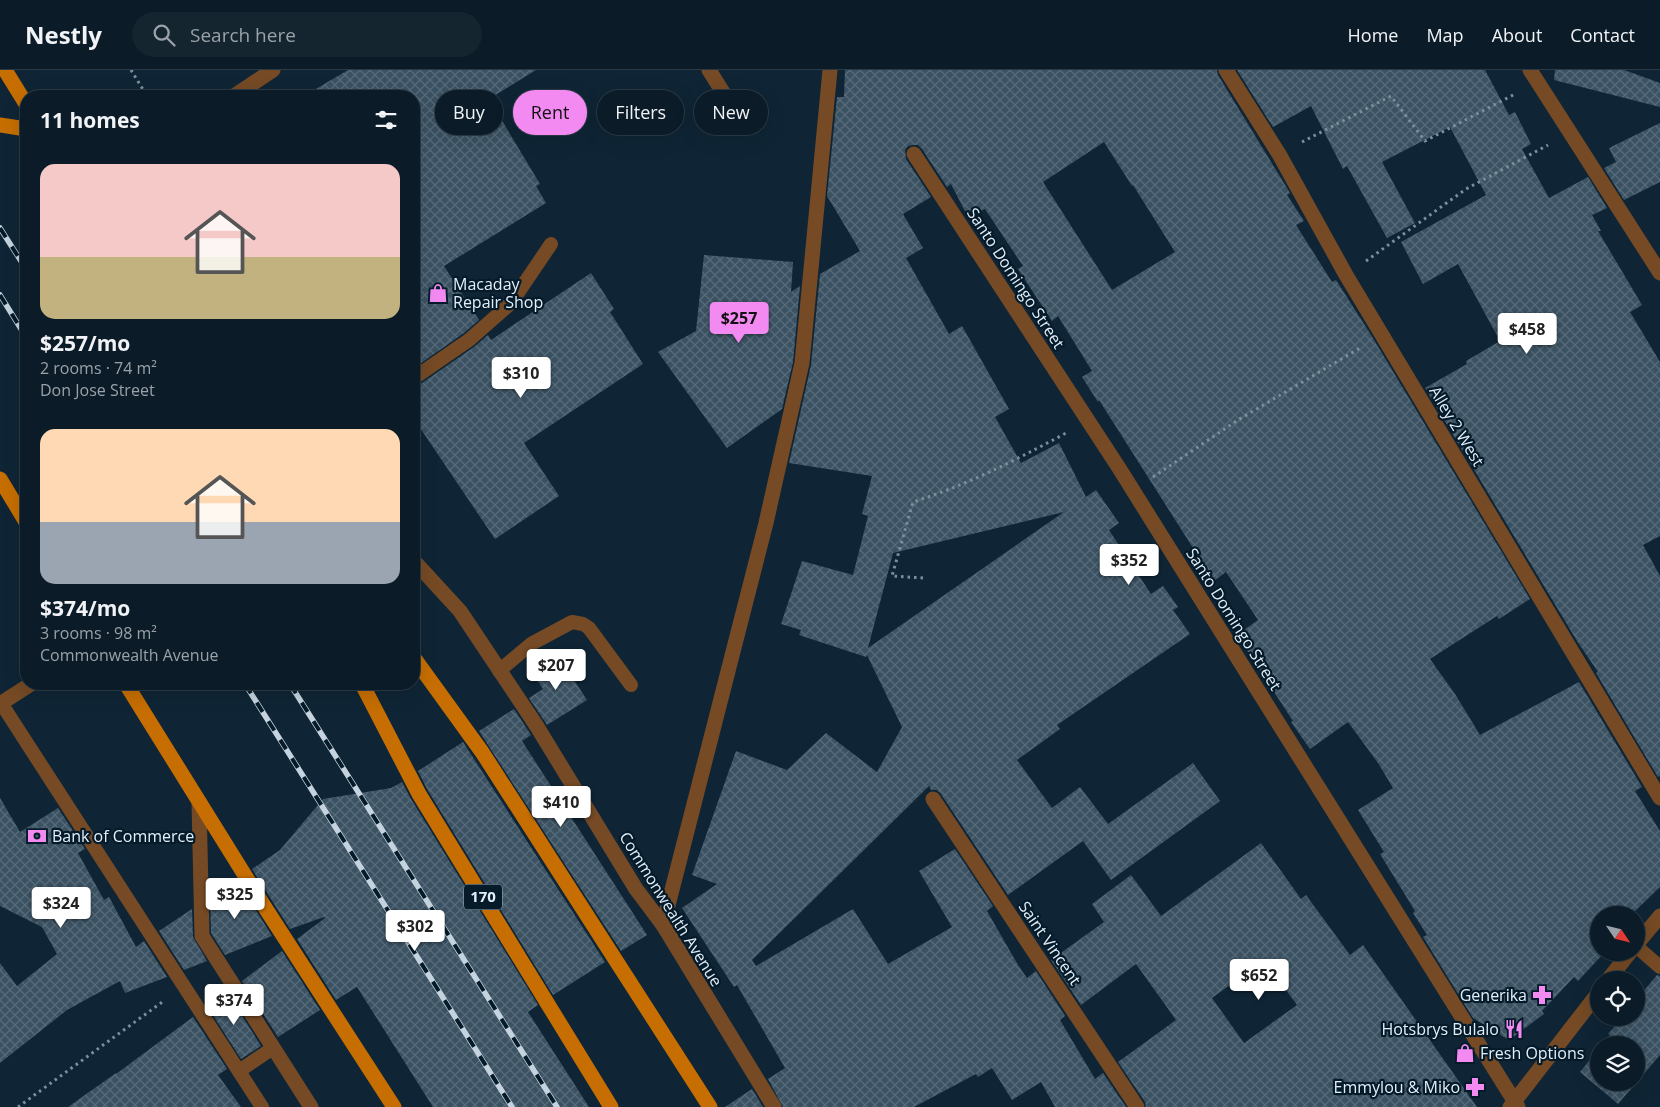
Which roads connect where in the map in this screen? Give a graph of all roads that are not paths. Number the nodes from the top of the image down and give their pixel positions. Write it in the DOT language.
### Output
graph roads {
  1 [pos="6,70"];
  2 [pos="273,70"];
  3 [pos="709,70"];
  4 [pos="830,70"];
  5 [pos="1226,70"];
  6 [pos="1534,76"];
  7 [pos="243,90"];
  8 [pos="722,90"];
  9 [pos="20,94"];
  10 [pos="0,125"];
  11 [pos="20,128"];
  12 [pos="914,154"];
  13 [pos="551,244"];
  14 [pos="1660,272"];
  15 [pos="420,374"];
  16 [pos="0,479"];
  17 [pos="20,512"];
  18 [pos="420,568"];
  19 [pos="420,666"];
  20 [pos="500,671"];
  21 [pos="631,685"];
  22 [pos="21,690"];
  23 [pos="130,690"];
  24 [pos="365,690"];
  25 [pos="0,703"];
  26 [pos="1660,798"];
  27 [pos="933,799"];
  28 [pos="199,802"];
  29 [pos="1660,916"];
  30 [pos="662,925"];
  31 [pos="1645,934"];
  32 [pos="1645,953"];
  33 [pos="1623,961"];
  34 [pos="1660,967"];
  35 [pos="1615,971"];
  36 [pos="1590,1004"];
  37 [pos="273,1048"];
  38 [pos="239,1071"];
  39 [pos="1514,1105"];
  40 [pos="262,1107"];
  41 [pos="311,1107"];
  42 [pos="394,1107"];
  43 [pos="611,1107"];
  44 [pos="710,1107"];
  45 [pos="774,1107"];
  46 [pos="1138,1107"];
  1 -- 9 [label="main road"];
  2 -- 7 [label="street"];
  3 -- 8 [label="street"];
  4 -- 30 [label="street"];
  5 -- 26 [label="street, Alley 2 West"];
  6 -- 14 [label="street"];
  10 -- 11 [label="main road"];
  12 -- 39 [label="street, Santo Domingo Street"];
  13 -- 15 [label="lane"];
  16 -- 17 [label="main road"];
  18 -- 20 [label="street, Commonwealth Avenue"];
  19 -- 44 [label="main road"];
  20 -- 21 [label="lane"];
  20 -- 30 [label="street, Commonwealth Avenue"];
  22 -- 25 [label="street"];
  23 -- 28 [label="main road"];
  24 -- 43 [label="main road, 170"];
  25 -- 38 [label="lane"];
  27 -- 46 [label="street, Saint Vincent"];
  28 -- 37 [label="street"];
  28 -- 42 [label="main road"];
  29 -- 31 [label="street"];
  30 -- 45 [label="street, Commonwealth Avenue"];
  32 -- 34 [label="lane"];
  33 -- 35 [label="street"];
  36 -- 39 [label="street"];
  37 -- 38 [label="lane"];
  37 -- 41 [label="street"];
  38 -- 40 [label="lane"];
}
